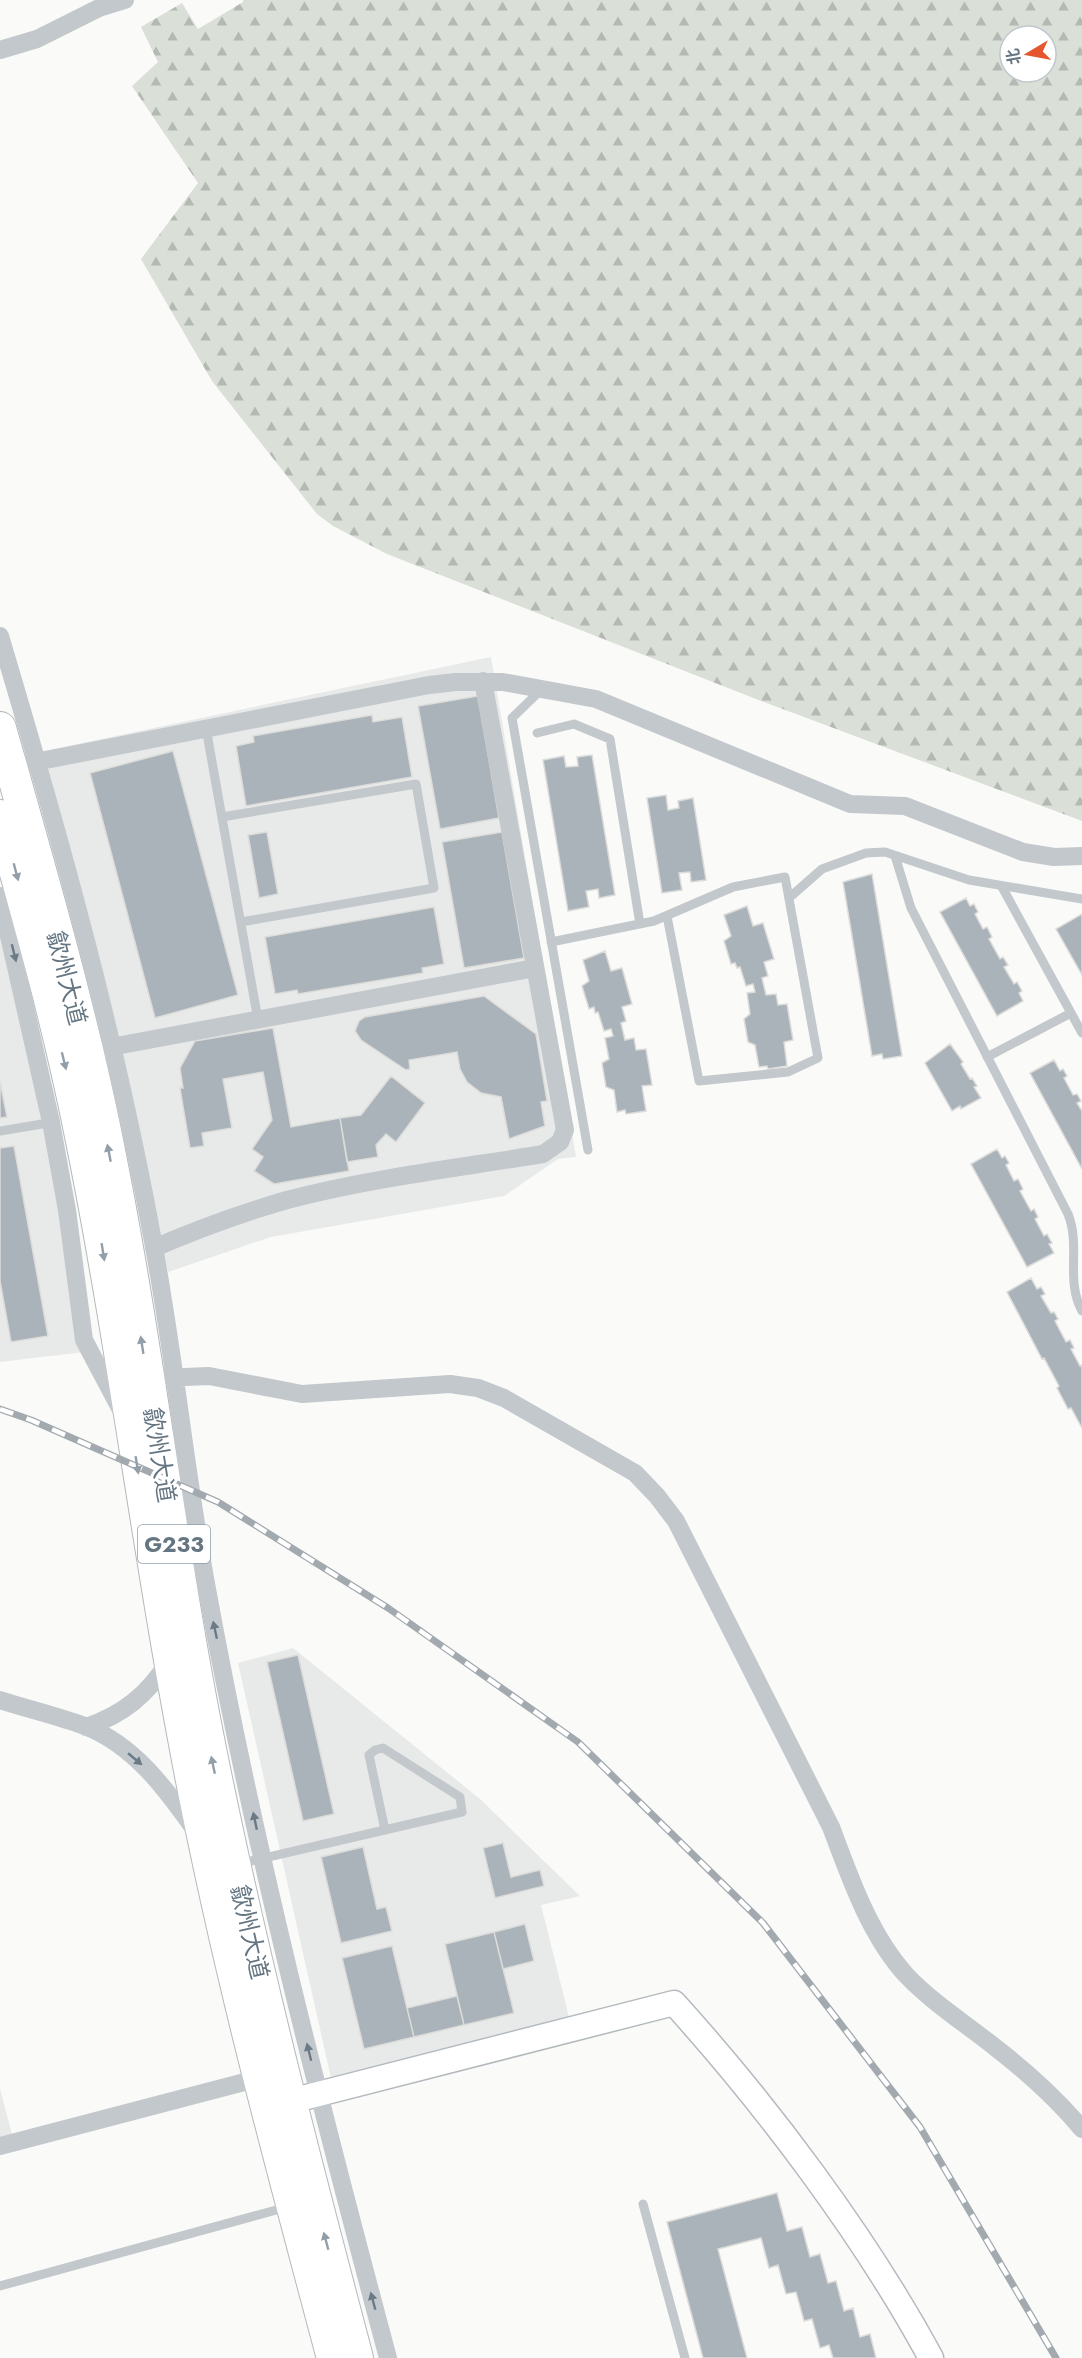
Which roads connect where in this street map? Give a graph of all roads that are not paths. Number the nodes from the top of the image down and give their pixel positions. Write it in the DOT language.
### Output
graph roads {
  1 [pos="125,0"];
  2 [pos="0,50"];
  3 [pos="0,636"];
  4 [pos="483,681"];
  5 [pos="543,688"];
  6 [pos="0,728"];
  7 [pos="206,728"];
  8 [pos="537,733"];
  9 [pos="24,764"];
  10 [pos="0,816"];
  11 [pos="222,817"];
  12 [pos="895,856"];
  13 [pos="1082,856"];
  14 [pos="1002,887"];
  15 [pos="0,896"];
  16 [pos="789,898"];
  17 [pos="1082,899"];
  18 [pos="667,916"];
  19 [pos="241,922"];
  20 [pos="640,924"];
  21 [pos="551,942"];
  22 [pos="535,968"];
  23 [pos="1071,1013"];
  24 [pos="258,1020"];
  25 [pos="1082,1033"];
  26 [pos="98,1049"];
  27 [pos="987,1057"];
  28 [pos="64,1120"];
  29 [pos="0,1131"];
  30 [pos="588,1150"];
  31 [pos="154,1248"];
  32 [pos="1082,1311"];
  33 [pos="161,1378"];
  34 [pos="169,1661"];
  35 [pos="0,1700"];
  36 [pos="86,1727"];
  37 [pos="385,1830"];
  38 [pos="205,1844"];
  39 [pos="248,1862"];
  40 [pos="260,2078"];
  41 [pos="305,2098"];
  42 [pos="1082,2130"];
  43 [pos="0,2146"];
  44 [pos="643,2204"];
  45 [pos="292,2206"];
  46 [pos="0,2286"];
  47 [pos="333,2358"];
  48 [pos="357,2358"];
  49 [pos="388,2358"];
  50 [pos="685,2358"];
  51 [pos="931,2358"];
  1 -- 2 [label="street"];
  3 -- 9 [label="street"];
  4 -- 5 [label="street"];
  4 -- 7 [label="street"];
  4 -- 22 [label="street"];
  5 -- 13 [label="street"];
  5 -- 21 [label="lane"];
  6 -- 9 [label="highway, 歙州大道 / G233"];
  7 -- 9 [label="street"];
  7 -- 11 [label="lane"];
  8 -- 20 [label="lane"];
  9 -- 26 [label="highway, 歙州大道 / G233"];
  10 -- 28 [label="highway, 歙州大道 / G233, one-way"];
  11 -- 19 [label="lane"];
  11 -- 19 [label="lane"];
  12 -- 14 [label="lane"];
  12 -- 16 [label="lane"];
  12 -- 27 [label="lane"];
  14 -- 17 [label="lane"];
  14 -- 23 [label="lane"];
  15 -- 28 [label="street, one-way"];
  16 -- 18 [label="lane"];
  16 -- 18 [label="lane"];
  18 -- 20 [label="lane"];
  19 -- 24 [label="lane"];
  20 -- 21 [label="lane"];
  21 -- 30 [label="lane"];
  22 -- 24 [label="street"];
  22 -- 31 [label="street"];
  23 -- 25 [label="lane"];
  23 -- 27 [label="lane"];
  24 -- 26 [label="street"];
  26 -- 31 [label="street"];
  33 -- 26 [label="highway, 歙州大道 / G233, one-way"];
  27 -- 32 [label="lane"];
  28 -- 29 [label="lane"];
  28 -- 34 [label="highway, 歙州大道 / G233, one-way"];
  31 -- 33 [label="street"];
  39 -- 33 [label="highway, 歙州大道 / G233, one-way"];
  33 -- 42 [label="street"];
  34 -- 36 [label="street"];
  34 -- 38 [label="highway, 歙州大道 / G233"];
  35 -- 36 [label="street"];
  36 -- 38 [label="street, one-way"];
  37 -- 37 [label="lane"];
  37 -- 39 [label="lane"];
  38 -- 40 [label="highway, 歙州大道 / G233"];
  41 -- 39 [label="highway, 歙州大道 / G233, one-way"];
  40 -- 43 [label="street"];
  40 -- 45 [label="highway, 歙州大道 / G233"];
  48 -- 41 [label="highway, 歙州大道 / G233, one-way"];
  49 -- 41 [label="street, one-way"];
  41 -- 51 [label="street"];
  44 -- 50 [label="lane"];
  45 -- 46 [label="lane"];
  45 -- 47 [label="highway, 歙州大道 / G233"];
}
